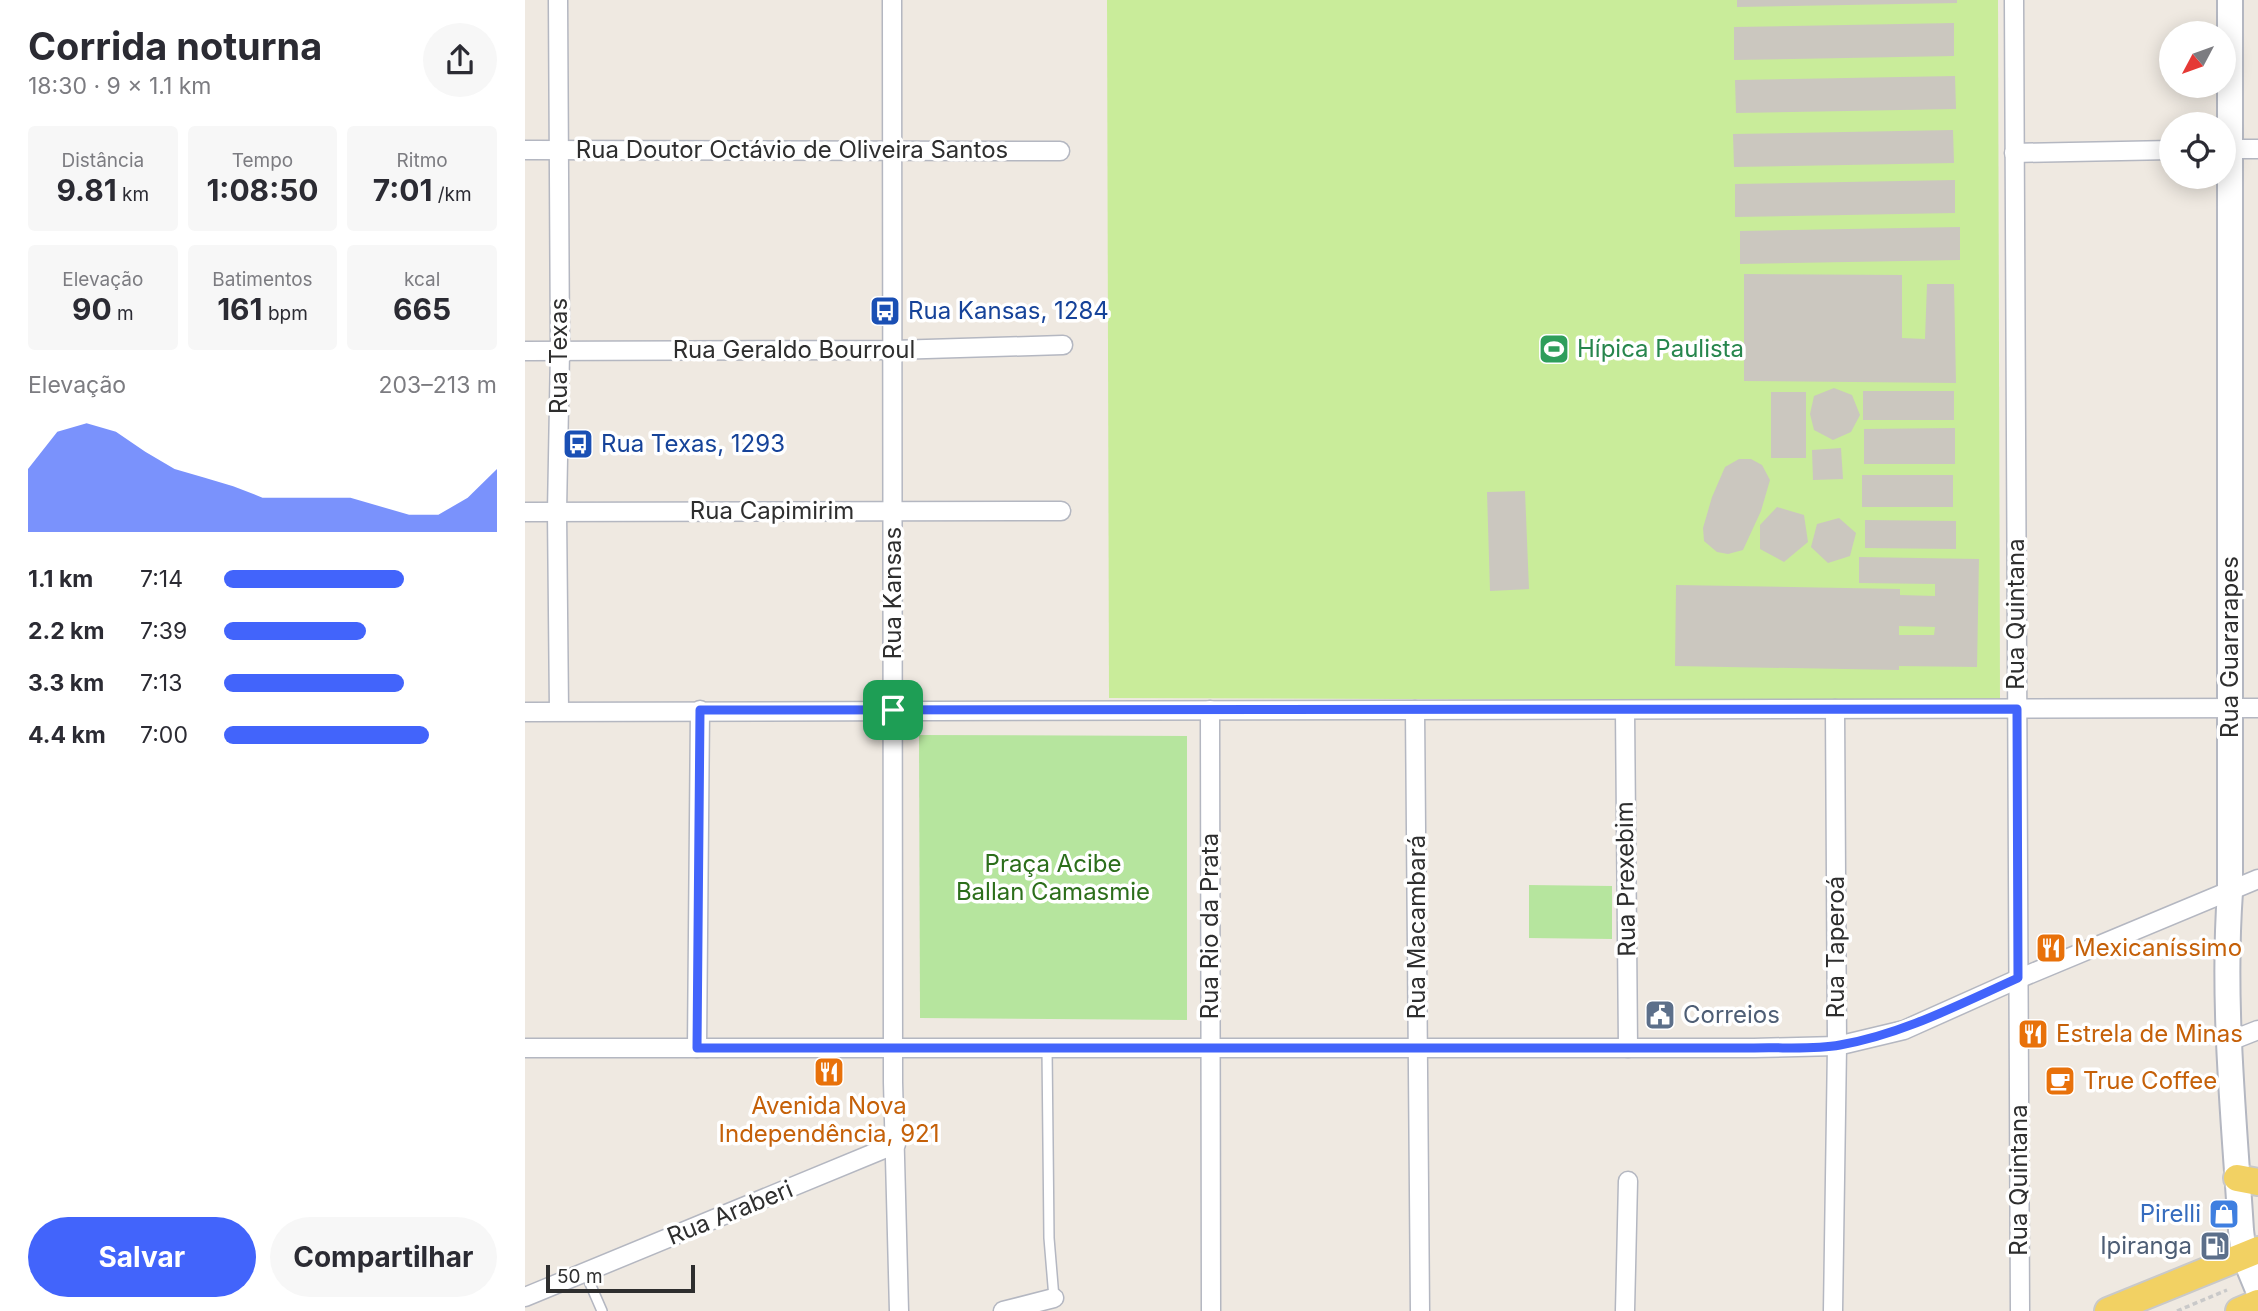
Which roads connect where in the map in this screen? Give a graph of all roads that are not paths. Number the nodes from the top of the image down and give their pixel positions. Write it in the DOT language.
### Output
graph roads {
  1 [pos="558,0"];
  2 [pos="892,0"];
  3 [pos="2014,0"];
  4 [pos="2229,0"];
  5 [pos="2227,112"];
  6 [pos="2236,149"];
  7 [pos="2258,149"];
  8 [pos="525,150"];
  9 [pos="558,150"];
  10 [pos="893,150"];
  11 [pos="2159,150"];
  12 [pos="1060,151"];
  13 [pos="2014,153"];
  14 [pos="2227,189"];
  15 [pos="1063,345"];
  16 [pos="893,350"];
  17 [pos="525,351"];
  18 [pos="561,351"];
  19 [pos="893,510"];
  20 [pos="1061,510"];
  21 [pos="525,512"];
  22 [pos="557,512"];
  23 [pos="2230,708"];
  24 [pos="2258,708"];
  25 [pos="1835,709"];
  26 [pos="2017,709"];
  27 [pos="700,710"];
  28 [pos="893,710"];
  29 [pos="1210,710"];
  30 [pos="1415,710"];
  31 [pos="1625,710"];
  32 [pos="559,711"];
  33 [pos="525,712"];
  34 [pos="2258,879"];
  35 [pos="2230,892"];
  36 [pos="2018,978"];
  37 [pos="2258,1030"];
  38 [pos="2230,1041"];
  39 [pos="1837,1046"];
  40 [pos="894,1047"];
  41 [pos="1417,1047"];
  42 [pos="525,1048"];
  43 [pos="697,1048"];
  44 [pos="1047,1048"];
  45 [pos="1210,1048"];
  46 [pos="1628,1048"];
  47 [pos="896,1144"];
  48 [pos="2248,1180"];
  49 [pos="1628,1181"];
  50 [pos="586,1272"];
  51 [pos="2254,1275"];
  52 [pos="525,1297"];
  53 [pos="1054,1298"];
  54 [pos="602,1311"];
  55 [pos="899,1311"];
  56 [pos="1003,1311"];
  57 [pos="1211,1311"];
  58 [pos="1420,1311"];
  59 [pos="1625,1311"];
  60 [pos="1833,1311"];
  61 [pos="2020,1311"];
  62 [pos="2108,1311"];
  63 [pos="2239,1311"];
  1 -- 9 [label="street, Rua Texas"];
  2 -- 10 [label="street, Rua Kansas"];
  3 -- 13 [label="street, Rua Quintana"];
  4 -- 5 [label="street, Rua Guararapes"];
  6 -- 7 [label="street"];
  8 -- 9 [label="street, Rua Doutor Octávio de Oliveira Santos"];
  9 -- 10 [label="street, Rua Doutor Octávio de Oliveira Santos"];
  9 -- 18 [label="street, Rua Texas"];
  10 -- 12 [label="street, Rua Doutor Octávio de Oliveira Santos"];
  10 -- 16 [label="street, Rua Kansas"];
  11 -- 13 [label="street"];
  13 -- 26 [label="street, Rua Quintana"];
  14 -- 23 [label="street, Rua Guararapes"];
  15 -- 16 [label="street, Rua Geraldo Bourroul"];
  16 -- 18 [label="street, Rua Geraldo Bourroul"];
  16 -- 19 [label="street, Rua Kansas"];
  17 -- 18 [label="street, Rua Geraldo Bourroul"];
  18 -- 22 [label="street, Rua Texas"];
  19 -- 20 [label="street, Rua Capimirim"];
  19 -- 22 [label="street, Rua Capimirim"];
  19 -- 28 [label="street, Rua Kansas"];
  21 -- 22 [label="street, Rua Capimirim"];
  22 -- 32 [label="street, Rua Texas"];
  23 -- 24 [label="street"];
  23 -- 26 [label="street"];
  23 -- 35 [label="street, Rua Guararapes"];
  25 -- 26 [label="street"];
  25 -- 31 [label="street"];
  25 -- 39 [label="street, Rua Taperoá"];
  26 -- 36 [label="street, Rua Quintana"];
  27 -- 28 [label="street"];
  27 -- 32 [label="street"];
  27 -- 43 [label="street"];
  28 -- 29 [label="street"];
  28 -- 40 [label="street, Rua Kansas"];
  29 -- 30 [label="street"];
  29 -- 45 [label="street, Rua Rio da Prata"];
  30 -- 31 [label="street"];
  30 -- 41 [label="street, Rua Macambará"];
  31 -- 46 [label="street, Rua Prexebim"];
  32 -- 33 [label="street"];
  34 -- 35 [label="street"];
  35 -- 36 [label="street"];
  35 -- 38 [label="street, Rua Guararapes"];
  36 -- 39 [label="street"];
  36 -- 61 [label="street, Rua Quintana"];
  37 -- 38 [label="street"];
  38 -- 48 [label="street, Rua Guararapes"];
  39 -- 46 [label="street"];
  39 -- 60 [label="street, Rua Taperoá"];
  40 -- 43 [label="street"];
  40 -- 44 [label="street"];
  40 -- 47 [label="street, Rua Kansas"];
  41 -- 45 [label="street"];
  41 -- 46 [label="street"];
  41 -- 58 [label="street, Rua Macambará"];
  42 -- 43 [label="street"];
  44 -- 45 [label="street"];
  44 -- 53 [label="lane"];
  45 -- 57 [label="street, Rua Rio da Prata"];
  47 -- 50 [label="street, Rua Araberi"];
  47 -- 55 [label="street, Rua Kansas"];
  48 -- 51 [label="street, Rua Guararapes"];
  49 -- 59 [label="street"];
  50 -- 52 [label="street, Rua Araberi"];
  50 -- 54 [label="lane"];
  51 -- 62 [label="main road"];
  51 -- 63 [label="main road"];
  53 -- 56 [label="street"];
}
